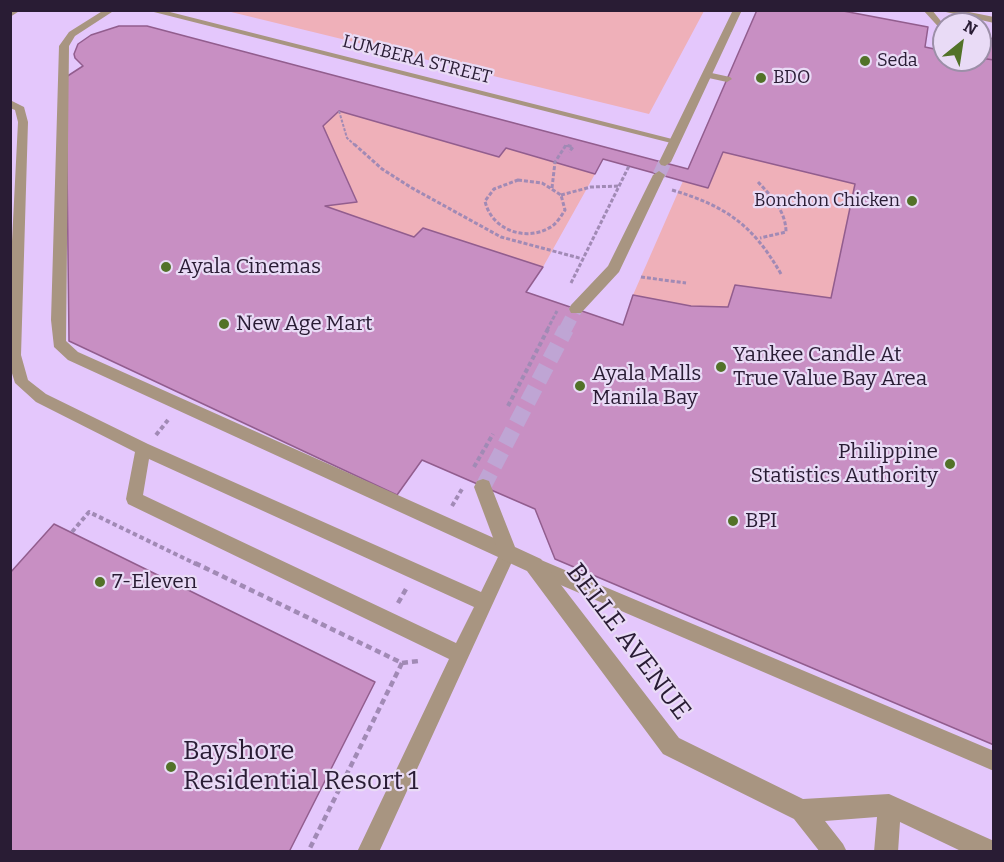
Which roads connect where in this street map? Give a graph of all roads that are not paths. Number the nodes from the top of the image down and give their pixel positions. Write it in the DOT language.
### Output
graph roads {
  1 [pos="18,10"];
  2 [pos="111,10"];
  3 [pos="150,10"];
  4 [pos="738,10"];
  5 [pos="941,10"];
  6 [pos="10,14"];
  7 [pos="993,20"];
  8 [pos="707,75"];
  9 [pos="727,79"];
  10 [pos="10,103"];
  11 [pos="22,115"];
  12 [pos="10,130"];
  13 [pos="675,141"];
  14 [pos="15,224"];
  15 [pos="576,309"];
  16 [pos="143,449"];
  17 [pos="483,487"];
  18 [pos="508,554"];
  19 [pos="534,565"];
  20 [pos="485,603"];
  21 [pos="461,655"];
  22 [pos="993,761"];
  23 [pos="889,805"];
  24 [pos="802,811"];
  25 [pos="368,852"];
  26 [pos="835,852"];
  27 [pos="886,852"];
  28 [pos="990,852"];
  1 -- 6 [label="street"];
  2 -- 18 [label="lane"];
  3 -- 13 [label="lane, LUMBERA STREET"];
  4 -- 8 [label="street"];
  5 -- 7 [label="street"];
  8 -- 9 [label="lane"];
  8 -- 13 [label="street"];
  10 -- 11 [label="lane"];
  11 -- 12 [label="lane"];
  11 -- 14 [label="lane"];
  13 -- 15 [label="street"];
  14 -- 16 [label="lane"];
  16 -- 20 [label="lane"];
  16 -- 21 [label="lane"];
  17 -- 18 [label="street"];
  18 -- 19 [label="street, BELLE AVENUE"];
  18 -- 20 [label="lane"];
  19 -- 22 [label="lane"];
  19 -- 24 [label="street, BELLE AVENUE"];
  20 -- 21 [label="lane"];
  21 -- 25 [label="lane"];
  23 -- 24 [label="street"];
  23 -- 27 [label="street"];
  23 -- 28 [label="street"];
  24 -- 26 [label="street, BELLE AVENUE"];
}
